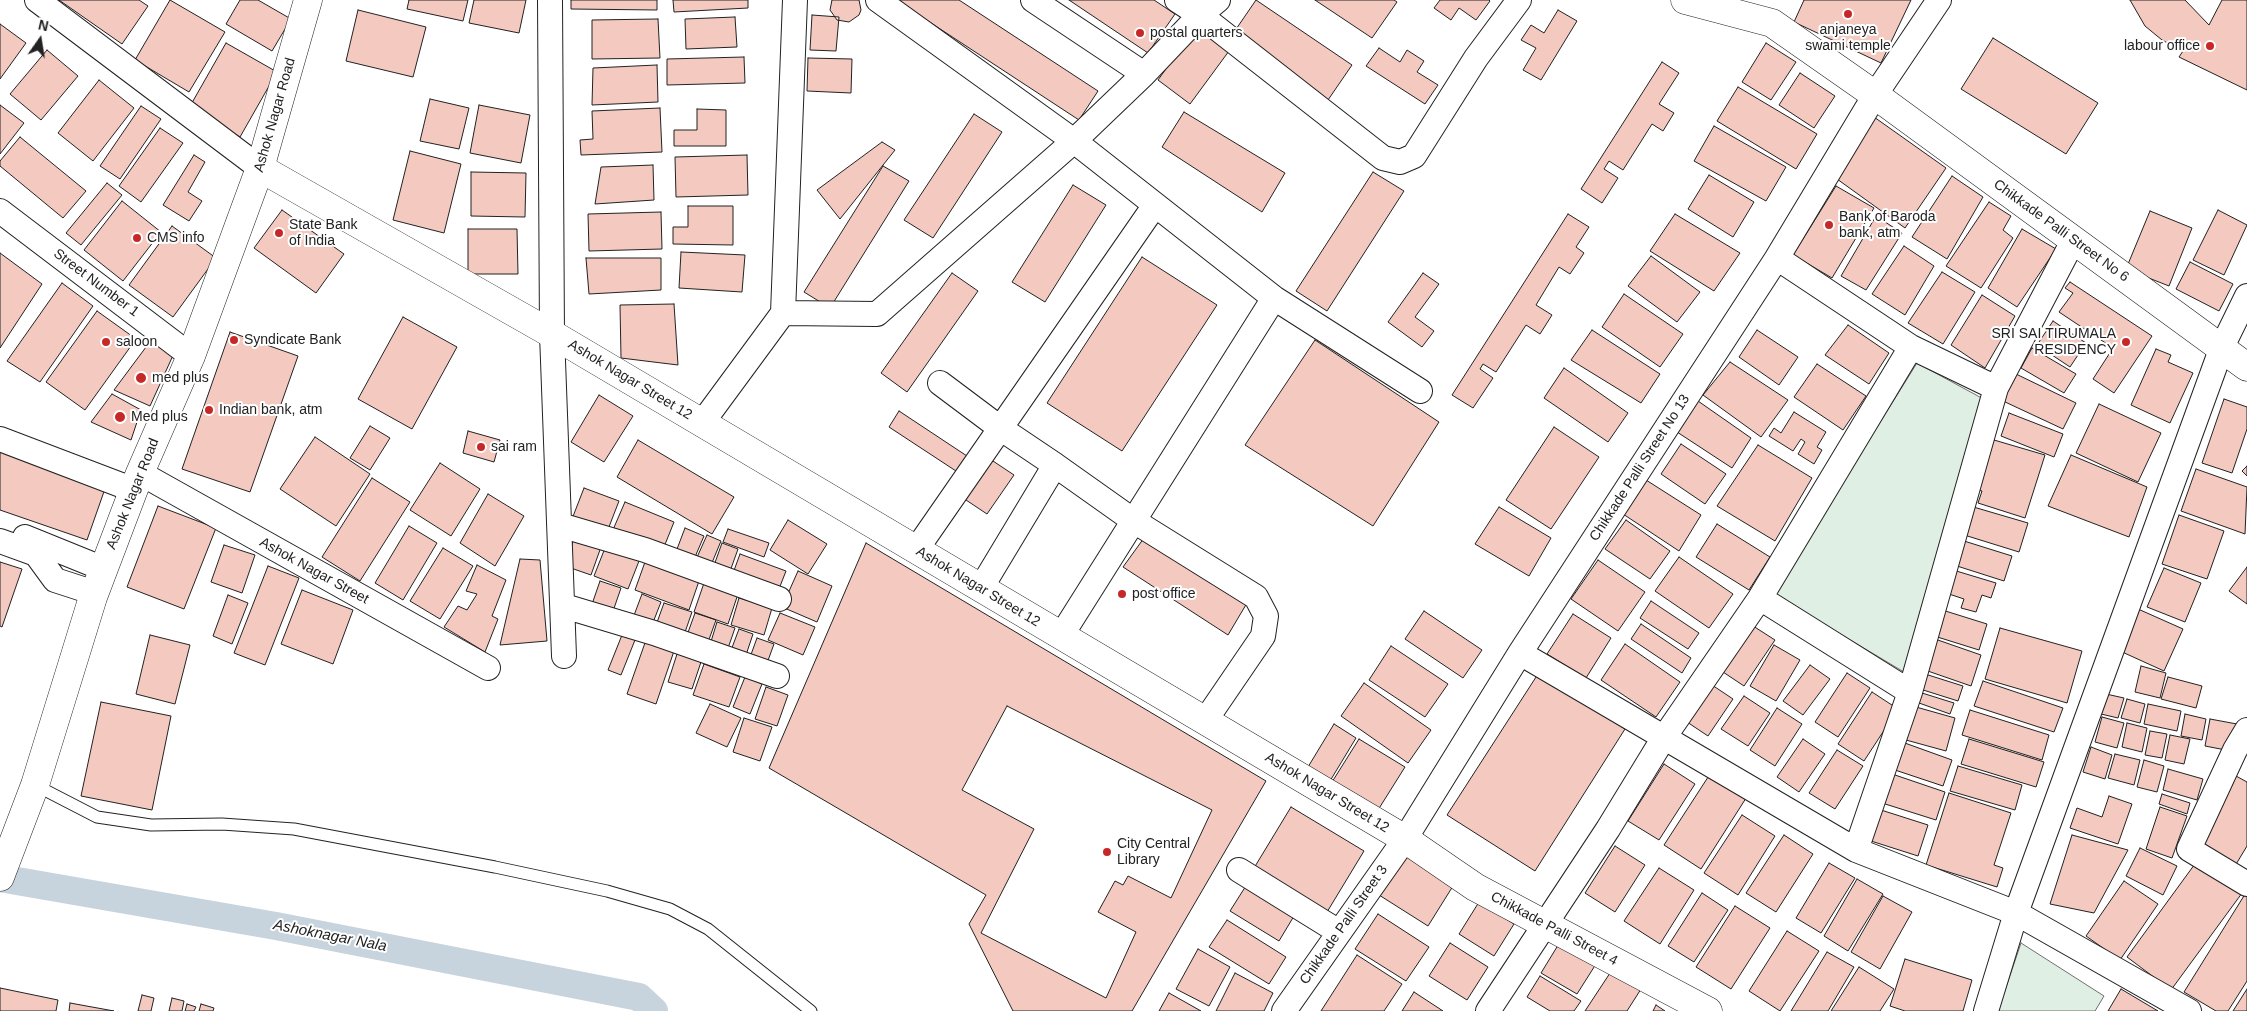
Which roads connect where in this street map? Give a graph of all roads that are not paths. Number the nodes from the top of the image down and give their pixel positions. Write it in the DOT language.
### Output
graph roads {
  1 [pos="37,0"];
  2 [pos="308,0"];
  3 [pos="550,0"];
  4 [pos="794,0"];
  5 [pos="878,0"];
  6 [pos="1034,0"];
  7 [pos="1178,0"];
  8 [pos="1519,0"];
  9 [pos="1685,0"];
  10 [pos="1939,0"];
  11 [pos="1209,7"];
  12 [pos="1144,74"];
  13 [pos="1875,95"];
  14 [pos="1074,141"];
  15 [pos="260,168"];
  16 [pos="1155,205"];
  17 [pos="0,211"];
  18 [pos="2073,241"];
  19 [pos="1778,258"];
  20 [pos="2247,296"];
  21 [pos="1274,298"];
  22 [pos="783,313"];
  23 [pos="552,334"];
  24 [pos="1912,347"];
  25 [pos="2222,347"];
  26 [pos="191,356"];
  27 [pos="2247,367"];
  28 [pos="940,383"];
  29 [pos="1996,388"];
  30 [pos="1420,391"];
  31 [pos="702,423"];
  32 [pos="1000,428"];
  33 [pos="0,439"];
  34 [pos="1055,465"];
  35 [pos="137,482"];
  36 [pos="1134,521"];
  37 [pos="560,525"];
  38 [pos="0,528"];
  39 [pos="0,540"];
  40 [pos="916,550"];
  41 [pos="100,581"];
  42 [pos="981,588"];
  43 [pos="1760,598"];
  44 [pos="779,599"];
  45 [pos="564,606"];
  46 [pos="1061,636"];
  47 [pos="1520,653"];
  48 [pos="564,656"];
  49 [pos="488,668"];
  50 [pos="777,676"];
  51 [pos="1910,692"];
  52 [pos="1205,721"];
  53 [pos="2247,730"];
  54 [pos="1663,738"];
  55 [pos="2241,753"];
  56 [pos="35,784"];
  57 [pos="1404,839"];
  58 [pos="1856,850"];
  59 [pos="1239,870"];
  60 [pos="0,877"];
  61 [pos="2247,884"];
  62 [pos="2016,913"];
  63 [pos="1547,924"];
  64 [pos="1339,932"];
  65 [pos="811,1011"];
  66 [pos="1284,1011"];
  67 [pos="1488,1011"];
  68 [pos="1708,1011"];
  69 [pos="1986,1011"];
  70 [pos="2189,1011"];
  1 -- 15 [label="street"];
  2 -- 15 [label="street, Ashok Nagar Road"];
  3 -- 23 [label="street"];
  4 -- 22 [label="street"];
  5 -- 14 [label="street"];
  6 -- 12 [label="street"];
  7 -- 11 [label="street"];
  8 -- 11 [label="street"];
  9 -- 13 [label="street, Chikkade Palli Street No 6"];
  10 -- 13 [label="street, Chikkade Palli Street No 13"];
  11 -- 12 [label="street"];
  12 -- 14 [label="street"];
  13 -- 18 [label="street, Chikkade Palli Street No 6"];
  13 -- 19 [label="street, Chikkade Palli Street No 13"];
  14 -- 16 [label="street"];
  14 -- 22 [label="street"];
  15 -- 23 [label="street, Ashok Nagar Street 12"];
  15 -- 26 [label="street, Ashok Nagar Road"];
  16 -- 21 [label="street"];
  16 -- 32 [label="street"];
  17 -- 26 [label="street, Street Number 1"];
  18 -- 25 [label="street, Chikkade Palli Street No 6"];
  18 -- 29 [label="street"];
  19 -- 24 [label="street"];
  19 -- 47 [label="street, Chikkade Palli Street No 13"];
  20 -- 25 [label="street"];
  21 -- 30 [label="street"];
  21 -- 36 [label="street"];
  22 -- 31 [label="street"];
  23 -- 31 [label="street, Ashok Nagar Street 12"];
  23 -- 37 [label="street"];
  24 -- 29 [label="street"];
  24 -- 43 [label="street"];
  25 -- 27 [label="street, Chikkade Palli Street No 6"];
  25 -- 62 [label="street"];
  26 -- 35 [label="street, Ashok Nagar Road"];
  28 -- 32 [label="street"];
  29 -- 51 [label="street"];
  31 -- 40 [label="street, Ashok Nagar Street 12"];
  32 -- 34 [label="street"];
  32 -- 40 [label="street"];
  33 -- 35 [label="street, Ashok Nagar Street"];
  34 -- 36 [label="street"];
  34 -- 42 [label="street"];
  35 -- 41 [label="street, Ashok Nagar Road"];
  35 -- 49 [label="street, Ashok Nagar Street"];
  36 -- 46 [label="street"];
  36 -- 52 [label="street"];
  37 -- 44 [label="street"];
  37 -- 45 [label="street"];
  38 -- 41 [label="street"];
  39 -- 41 [label="street"];
  40 -- 42 [label="street, Ashok Nagar Street 12"];
  41 -- 56 [label="street, Ashok Nagar Road"];
  42 -- 46 [label="street, Ashok Nagar Street 12"];
  43 -- 51 [label="street"];
  43 -- 54 [label="street"];
  45 -- 48 [label="street"];
  45 -- 50 [label="street"];
  46 -- 52 [label="street, Ashok Nagar Street 12"];
  47 -- 54 [label="street"];
  47 -- 57 [label="street, Chikkade Palli Street No 13"];
  51 -- 58 [label="street"];
  52 -- 57 [label="street, Ashok Nagar Street 12"];
  53 -- 55 [label="street"];
  54 -- 58 [label="street"];
  54 -- 63 [label="street"];
  55 -- 61 [label="street"];
  56 -- 60 [label="street, Ashok Nagar Road"];
  56 -- 65 [label="lane"];
  57 -- 63 [label="street, Chikkade Palli Street 4"];
  57 -- 64 [label="street, Chikkade Palli Street 3"];
  58 -- 62 [label="street"];
  59 -- 64 [label="street"];
  62 -- 69 [label="street"];
  62 -- 70 [label="street"];
  63 -- 67 [label="street"];
  63 -- 68 [label="street, Chikkade Palli Street 4"];
  64 -- 66 [label="street, Chikkade Palli Street 3"];
}
